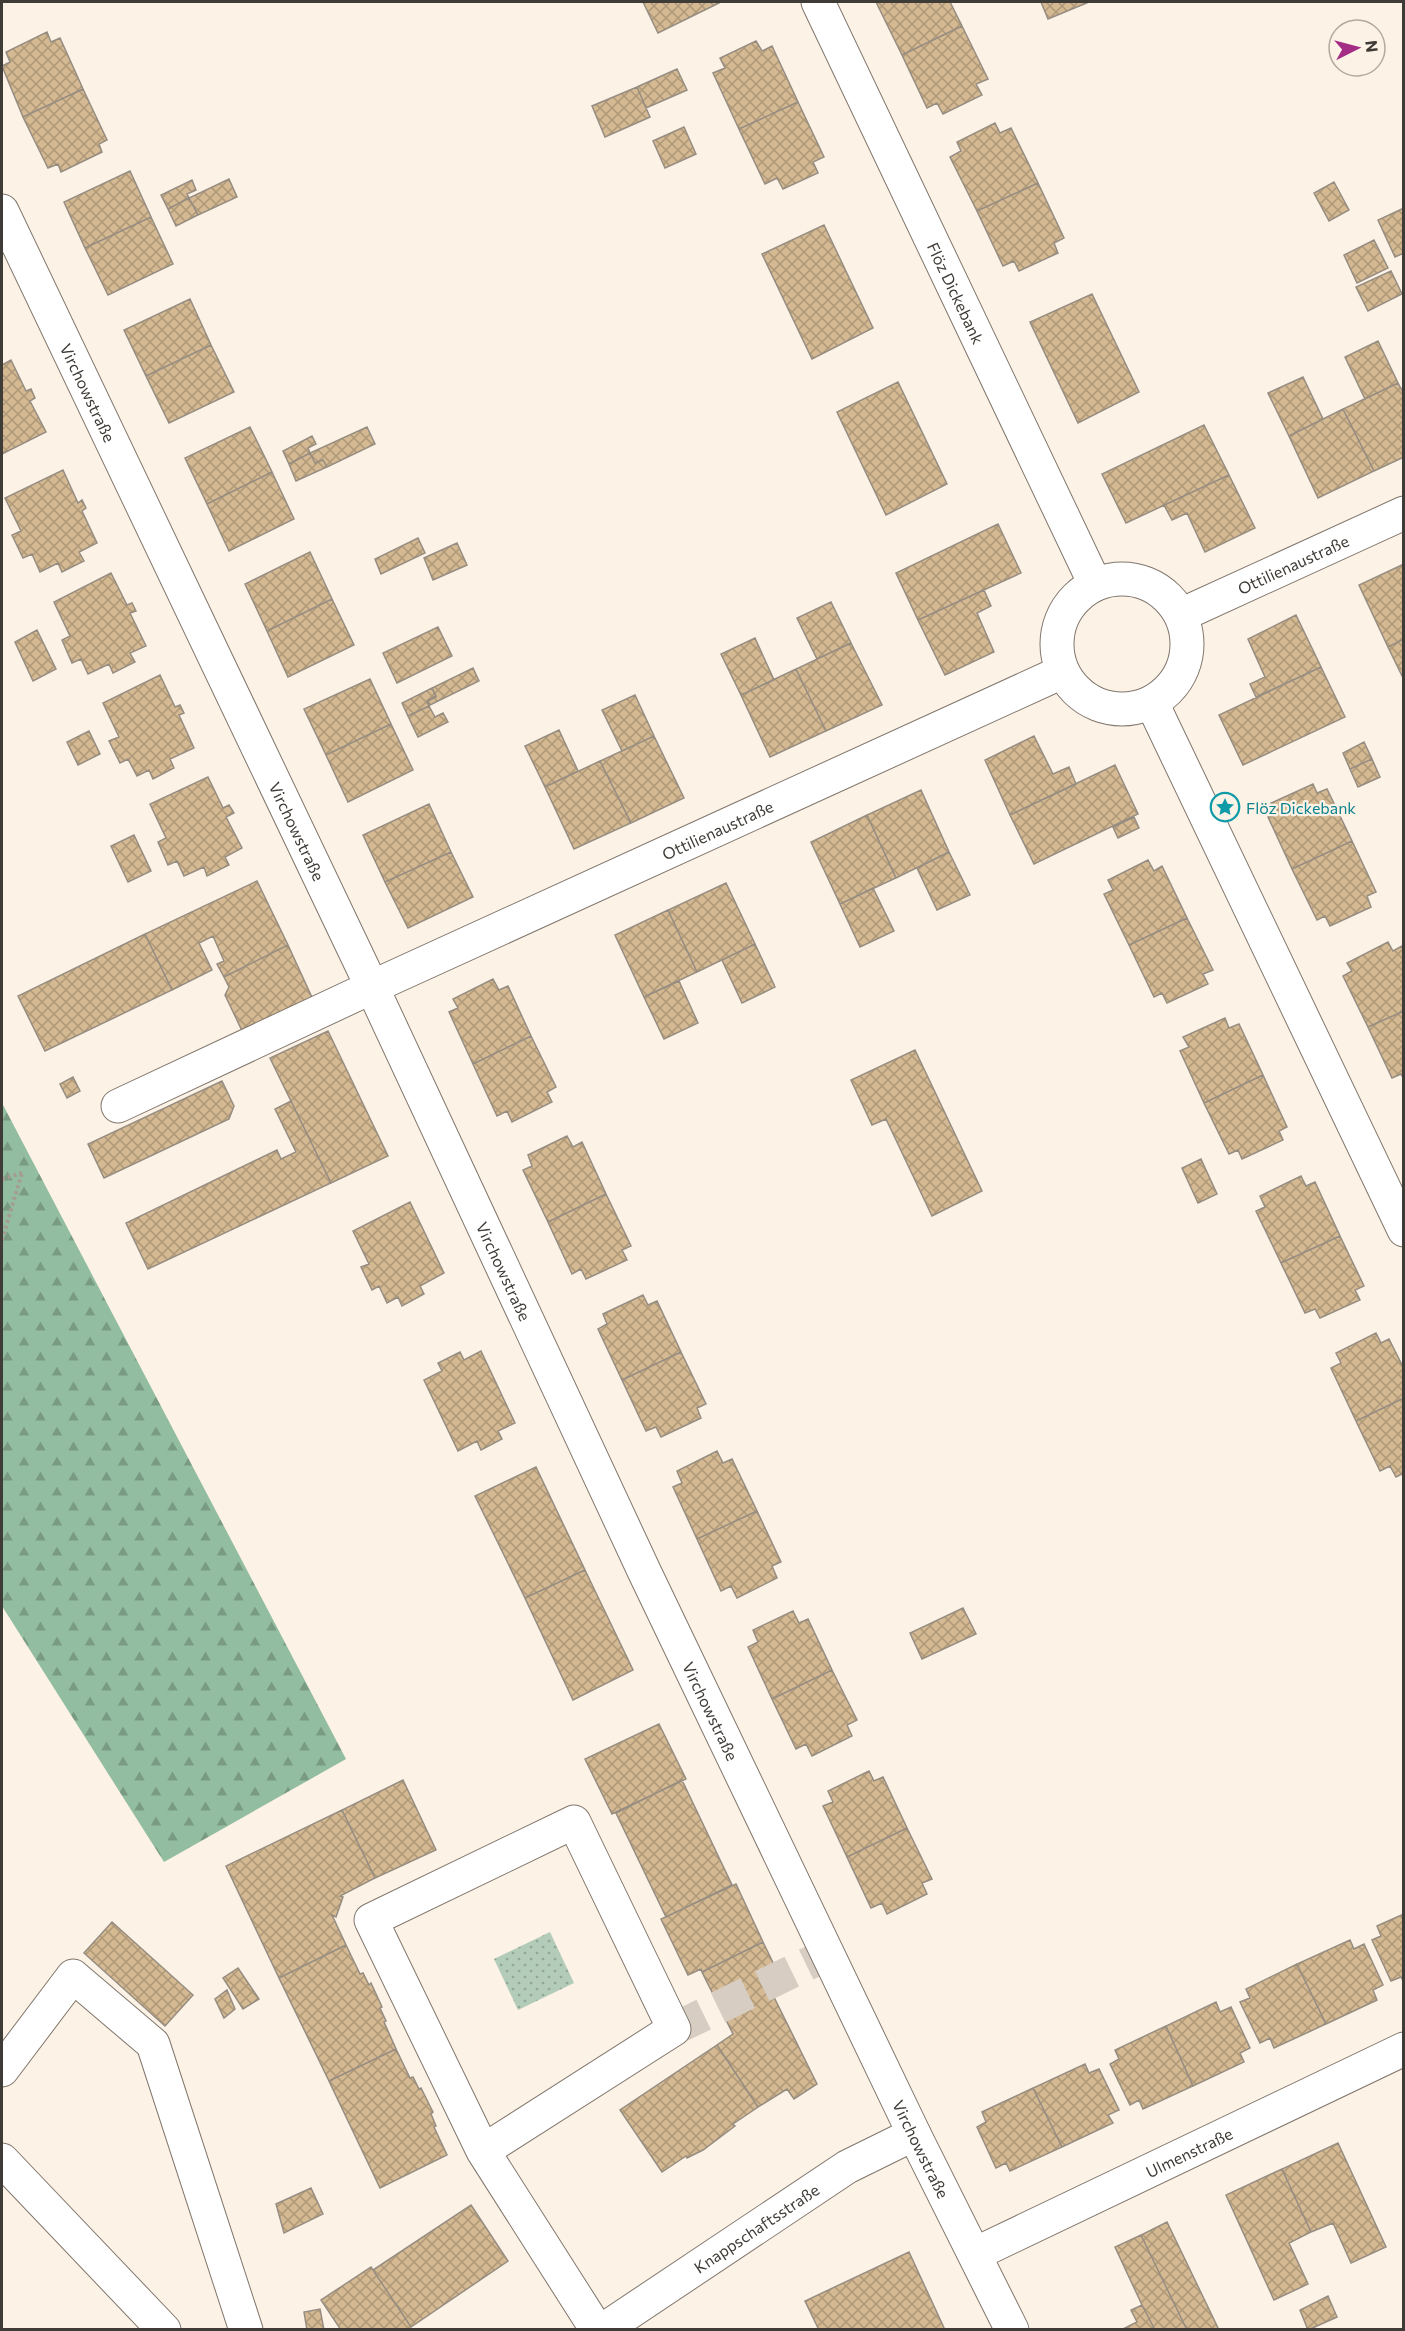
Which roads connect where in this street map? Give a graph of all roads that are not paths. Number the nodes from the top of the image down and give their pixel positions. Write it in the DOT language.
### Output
graph roads {
  1 [pos="818,2"];
  2 [pos="2,211"];
  3 [pos="1404,513"];
  4 [pos="1095,584"];
  5 [pos="1181,615"];
  6 [pos="1062,672"];
  7 [pos="1152,703"];
  8 [pos="372,987"];
  9 [pos="118,1106"];
  10 [pos="1404,1230"];
  11 [pos="1404,2049"];
  12 [pos="2,2070"];
  13 [pos="914,2134"];
  14 [pos="483,2151"];
  15 [pos="2,2160"];
  16 [pos="975,2254"];
  17 [pos="164,2330"];
  18 [pos="246,2330"];
  19 [pos="597,2330"];
  20 [pos="603,2330"];
  21 [pos="1012,2330"];
  1 -- 4 [label="street, Flöz Dickebank"];
  2 -- 8 [label="street, Virchowstraße"];
  3 -- 5 [label="street, Ottilienaustraße"];
  4 -- 5 [label="street"];
  4 -- 6 [label="street"];
  5 -- 7 [label="street"];
  6 -- 7 [label="street"];
  6 -- 8 [label="street, Ottilienaustraße"];
  7 -- 10 [label="street"];
  8 -- 9 [label="street, Ottilienaustraße"];
  8 -- 13 [label="street, Virchowstraße"];
  11 -- 16 [label="street, Ulmenstraße"];
  12 -- 18 [label="street"];
  13 -- 16 [label="street, Virchowstraße"];
  13 -- 20 [label="street, Knappschaftsstraße"];
  14 -- 14 [label="street"];
  14 -- 19 [label="street"];
  15 -- 17 [label="street"];
  16 -- 21 [label="street, Virchowstraße"];
}
